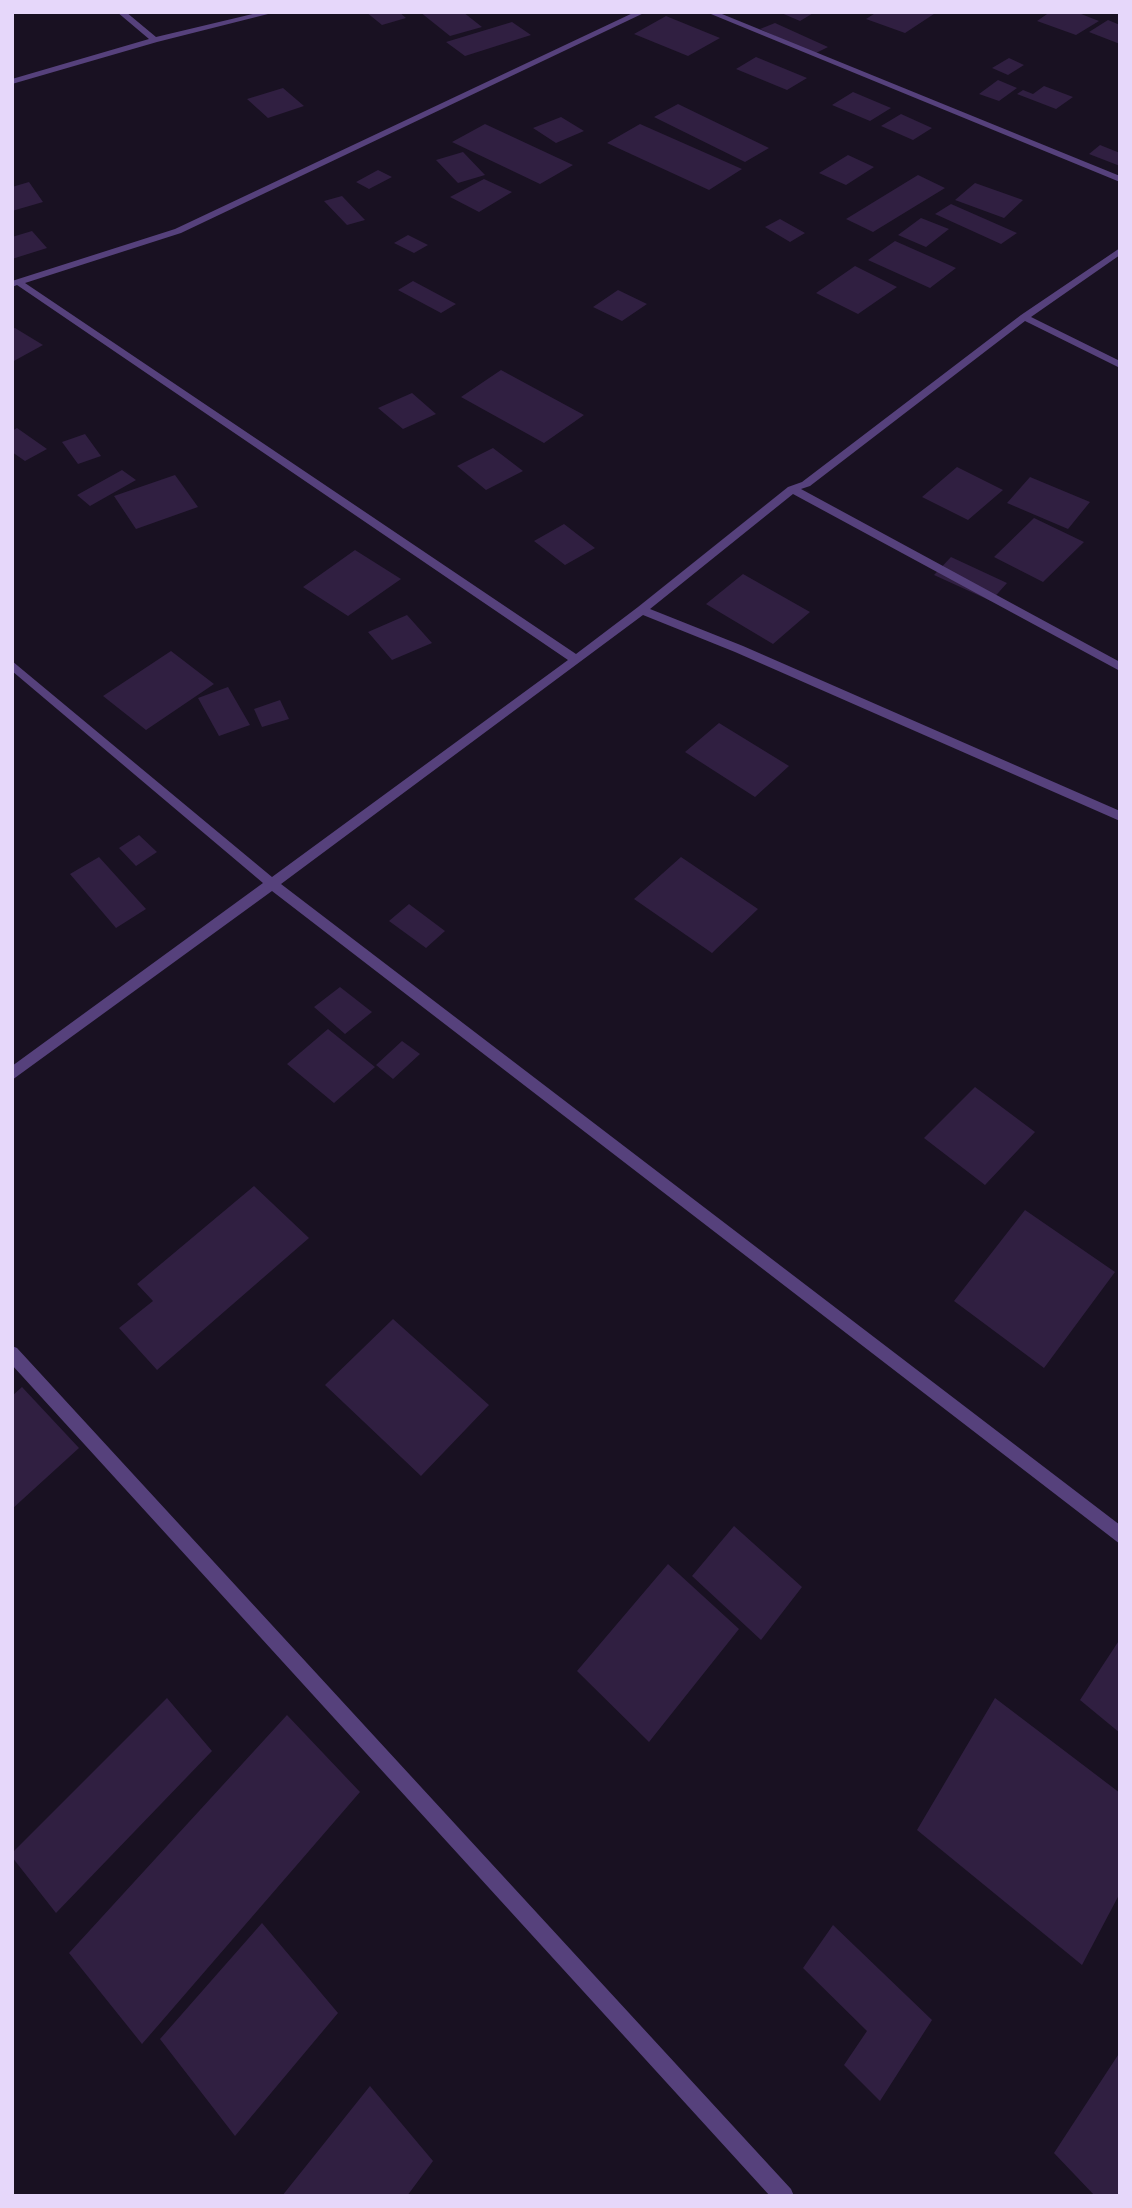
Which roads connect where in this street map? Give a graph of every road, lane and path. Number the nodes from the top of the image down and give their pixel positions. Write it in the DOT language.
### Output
graph roads {
  1 [pos="121,12"];
  2 [pos="271,12"];
  3 [pos="642,12"];
  4 [pos="710,12"];
  5 [pos="155,40"];
  6 [pos="12,82"];
  7 [pos="1120,179"];
  8 [pos="1120,251"];
  9 [pos="15,283"];
  10 [pos="1024,317"];
  11 [pos="1120,365"];
  12 [pos="792,489"];
  13 [pos="642,610"];
  14 [pos="575,659"];
  15 [pos="12,665"];
  16 [pos="1120,667"];
  17 [pos="1120,816"];
  18 [pos="272,884"];
  19 [pos="12,1074"];
  20 [pos="12,1353"];
  21 [pos="1120,1536"];
  22 [pos="784,2196"];
  1 -- 5 [label="street"];
  2 -- 5 [label="street"];
  3 -- 9 [label="street"];
  4 -- 7 [label="street"];
  5 -- 6 [label="street"];
  8 -- 10 [label="street"];
  9 -- 14 [label="street"];
  10 -- 11 [label="street"];
  10 -- 12 [label="street"];
  12 -- 13 [label="street"];
  12 -- 16 [label="street"];
  13 -- 14 [label="street"];
  13 -- 17 [label="street"];
  14 -- 18 [label="street"];
  15 -- 18 [label="street"];
  18 -- 19 [label="street"];
  18 -- 21 [label="street"];
  20 -- 22 [label="street"];
}
